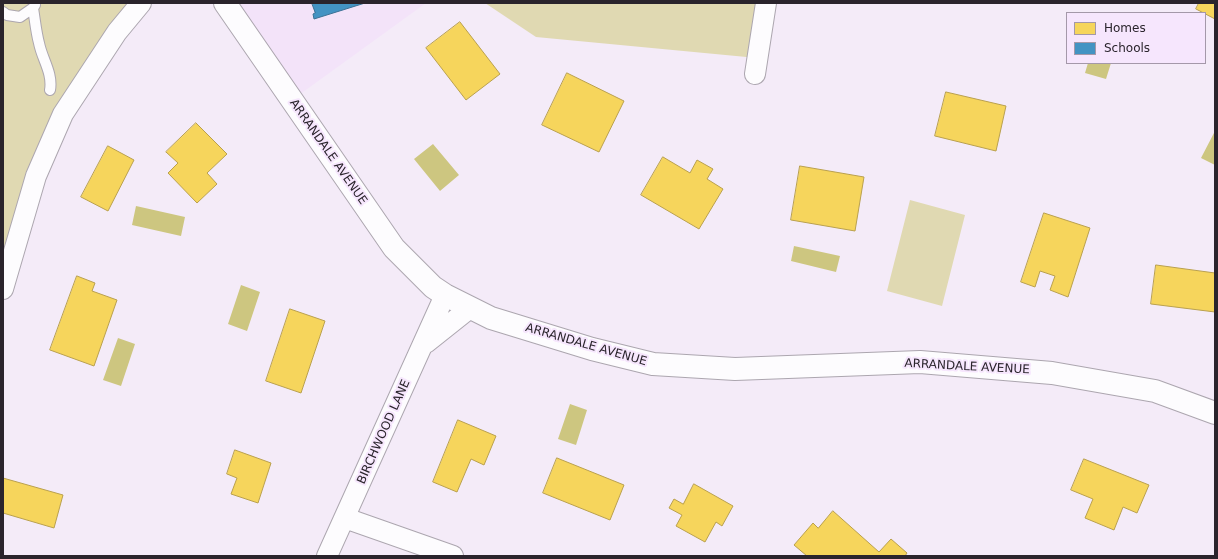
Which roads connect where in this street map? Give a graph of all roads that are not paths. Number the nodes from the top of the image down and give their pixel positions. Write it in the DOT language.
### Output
graph roads {
  1 [pos="141,3"];
  2 [pos="225,3"];
  3 [pos="766,3"];
  4 [pos="35,6"];
  5 [pos="3,12"];
  6 [pos="755,74"];
  7 [pos="50,90"];
  8 [pos="3,289"];
  9 [pos="445,295"];
  10 [pos="470,308"];
  11 [pos="423,346"];
  12 [pos="1215,414"];
  13 [pos="345,518"];
  14 [pos="327,556"];
  15 [pos="453,556"];
  1 -- 8 [label="street"];
  2 -- 9 [label="street, ARRANDALE AVENUE"];
  3 -- 6 [label="street"];
  4 -- 5 [label="lane"];
  4 -- 7 [label="lane"];
  9 -- 10 [label="street, ARRANDALE AVENUE"];
  9 -- 11 [label="street, BIRCHWOOD LANE"];
  10 -- 11 [label="street, BIRCHWOOD LANE"];
  10 -- 12 [label="street, ARRANDALE AVENUE"];
  11 -- 13 [label="street, BIRCHWOOD LANE"];
  13 -- 14 [label="street, BIRCHWOOD LANE"];
  13 -- 15 [label="street"];
}
